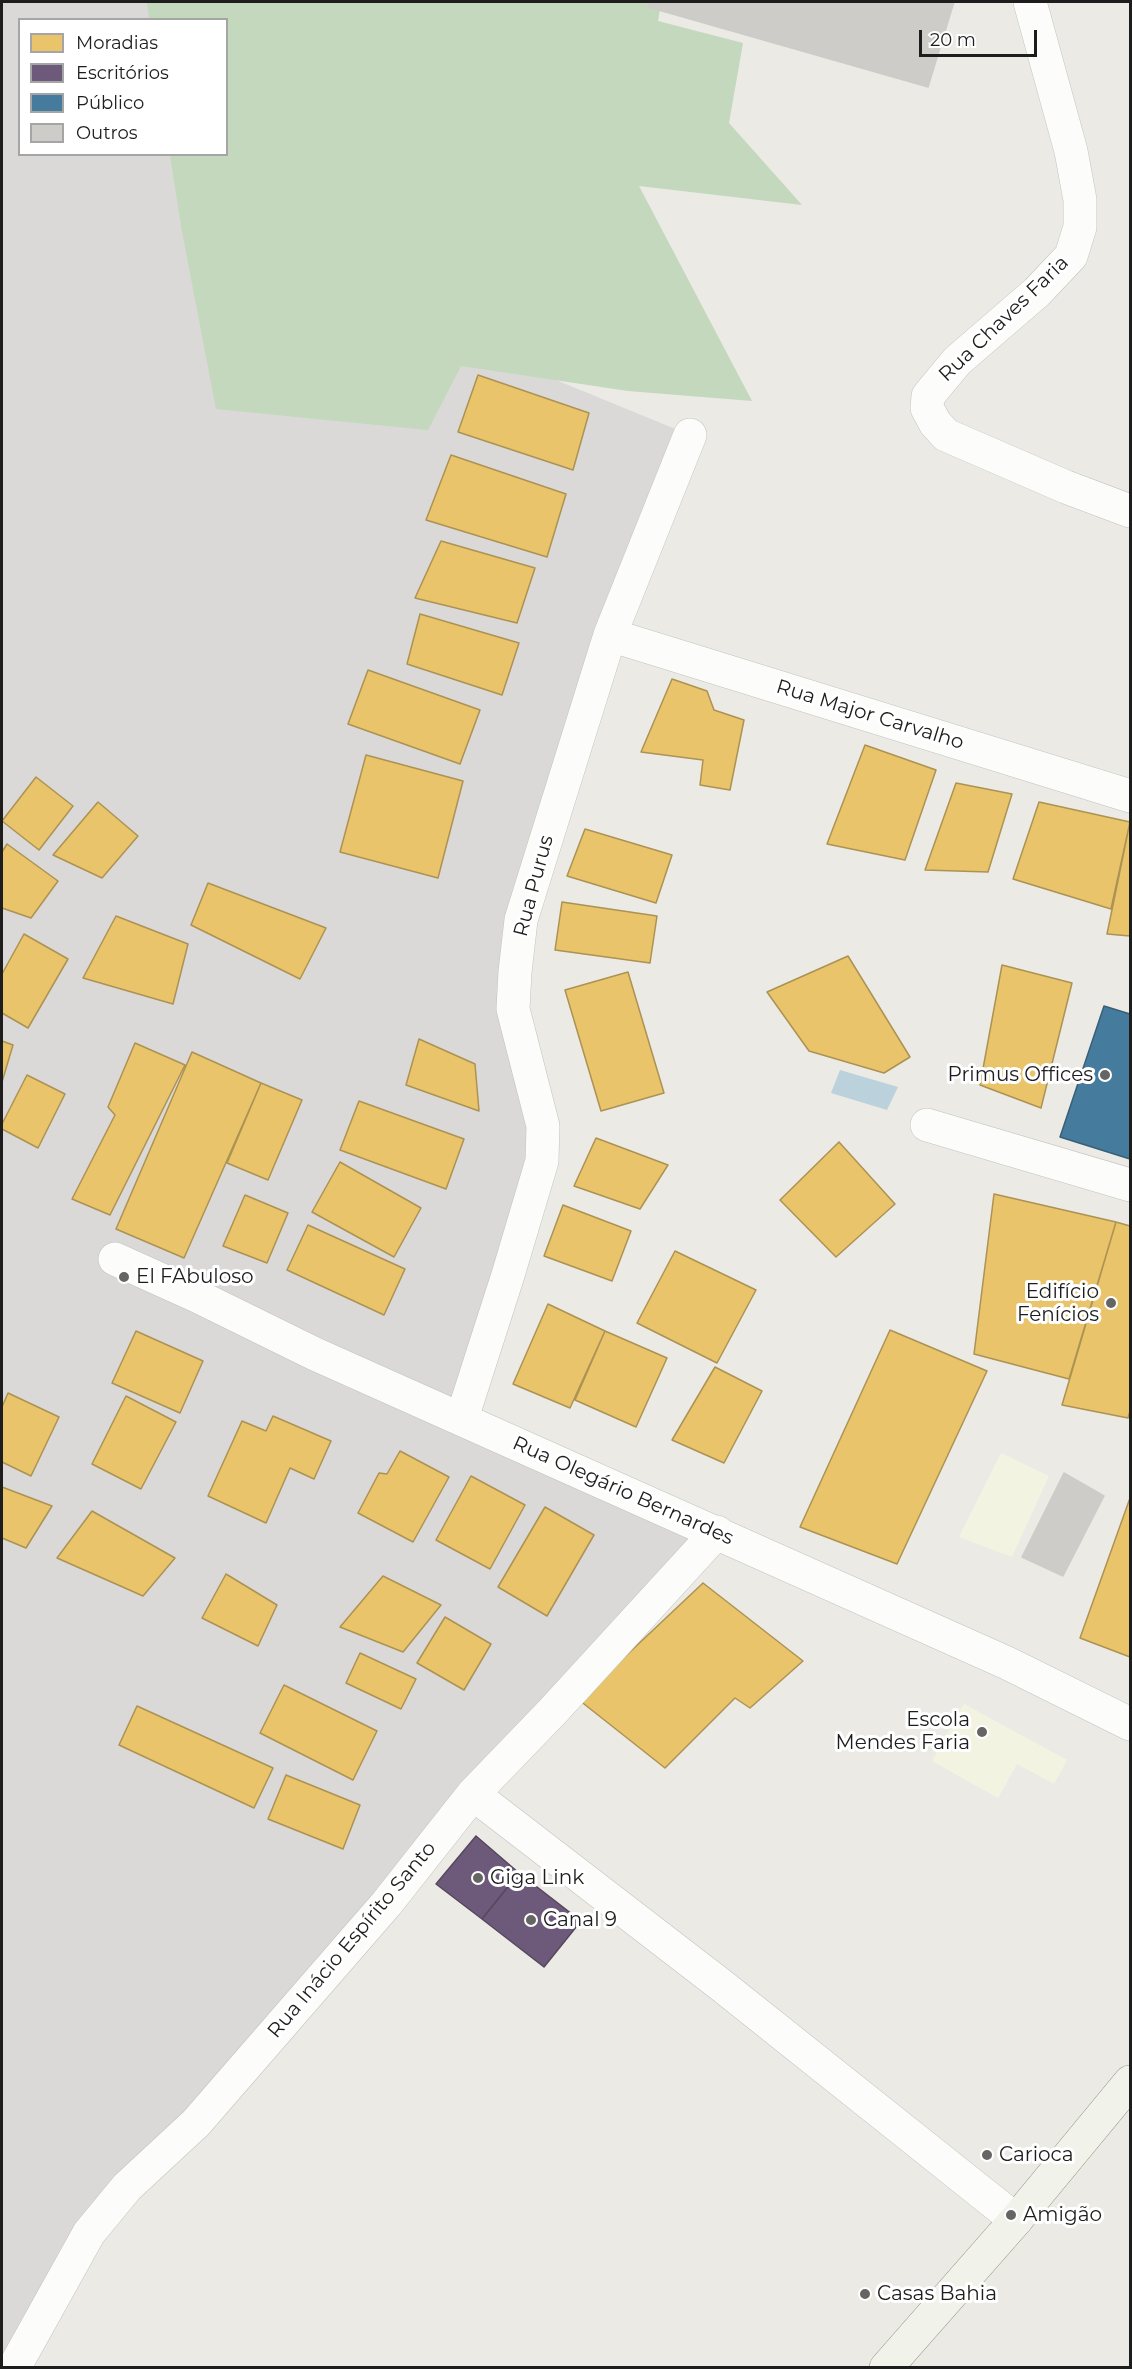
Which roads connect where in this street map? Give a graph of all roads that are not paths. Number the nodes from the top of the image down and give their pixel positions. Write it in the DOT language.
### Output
graph roads {
  1 [pos="1030,2"];
  2 [pos="690,435"];
  3 [pos="1131,511"];
  4 [pos="610,635"];
  5 [pos="1131,796"];
  6 [pos="927,1125"];
  7 [pos="1131,1185"];
  8 [pos="116,1259"];
  9 [pos="462,1418"];
  10 [pos="717,1532"];
  11 [pos="1131,1724"];
  12 [pos="473,1794"];
  13 [pos="1131,2082"];
  14 [pos="1016,2220"];
  15 [pos="14,2367"];
  16 [pos="886,2367"];
  1 -- 3 [label="street, Rua Chaves Faria"];
  2 -- 4 [label="street, Rua Purus"];
  4 -- 5 [label="street, Rua Major Carvalho"];
  4 -- 9 [label="street, Rua Purus"];
  6 -- 7 [label="street"];
  8 -- 9 [label="street, Rua Olegário Bernardes"];
  9 -- 10 [label="street, Rua Olegário Bernardes"];
  10 -- 11 [label="street, Rua Olegário Bernardes"];
  10 -- 12 [label="street, Rua Inácio Espírito Santo"];
  12 -- 14 [label="street"];
  12 -- 15 [label="street, Rua Inácio Espírito Santo"];
  13 -- 14 [label="main road"];
  14 -- 16 [label="main road"];
}
